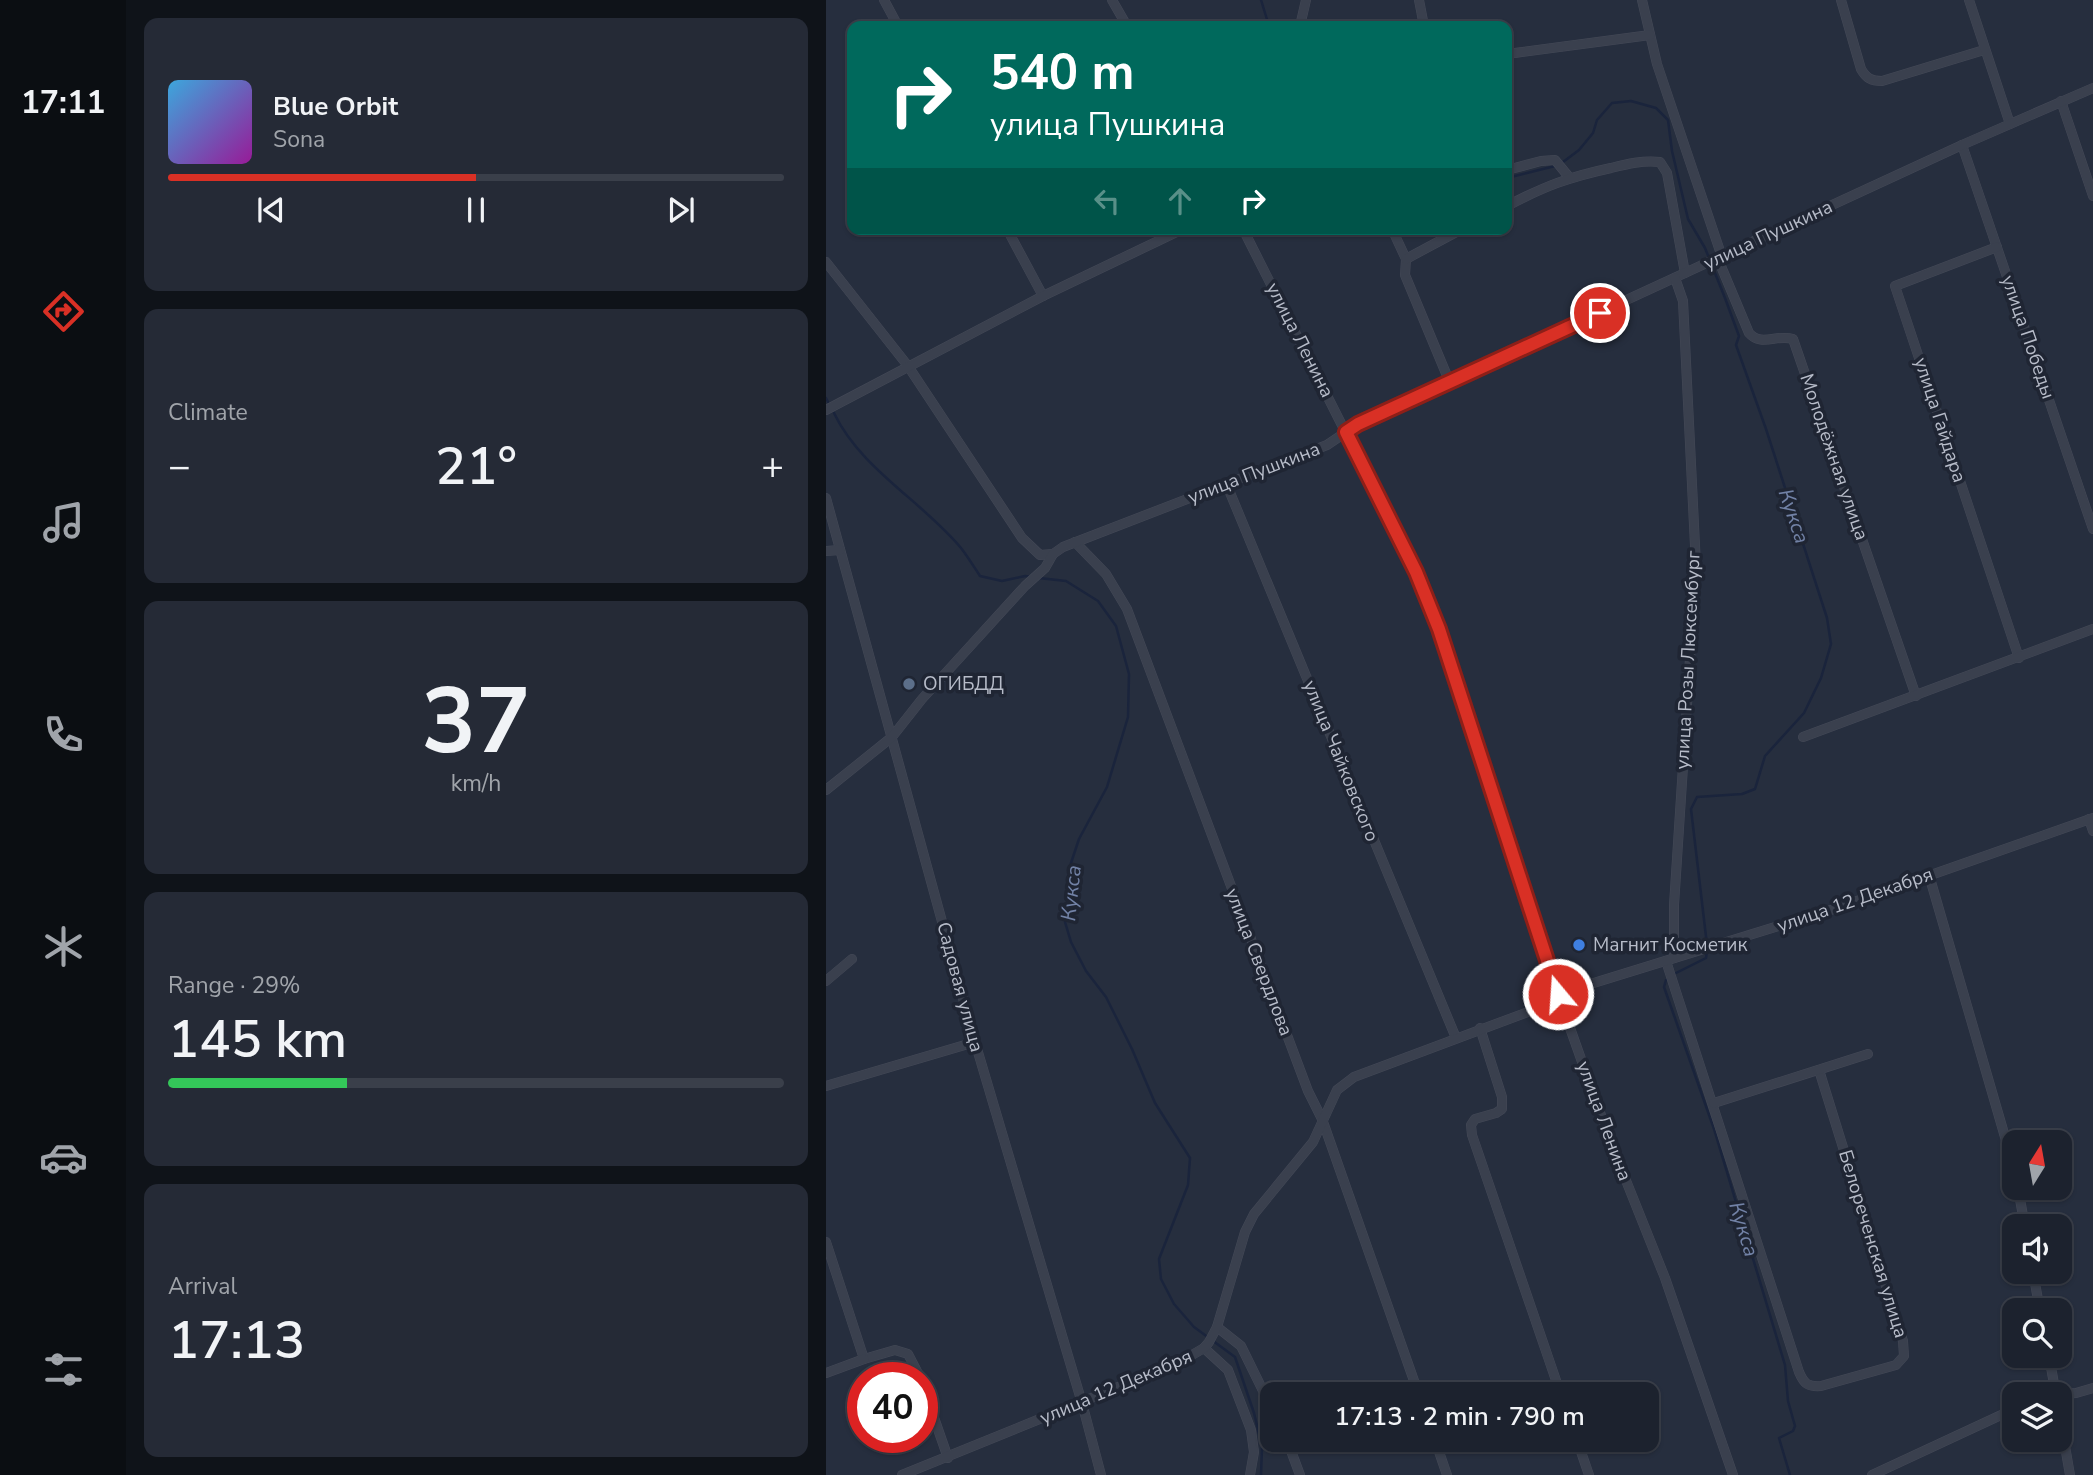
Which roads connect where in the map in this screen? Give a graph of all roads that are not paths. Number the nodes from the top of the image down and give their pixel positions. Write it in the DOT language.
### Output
graph roads {
  1 [pos="884,0"];
  2 [pos="1112,0"];
  3 [pos="1306,0"];
  4 [pos="1419,0"];
  5 [pos="1643,0"];
  6 [pos="1842,0"];
  7 [pos="1969,0"];
  8 [pos="895,21"];
  9 [pos="1124,21"];
  10 [pos="1301,21"];
  11 [pos="1423,21"];
  12 [pos="1650,35"];
  13 [pos="1984,50"];
  14 [pos="1512,53"];
  15 [pos="2093,88"];
  16 [pos="2061,101"];
  17 [pos="2010,124"];
  18 [pos="1962,145"];
  19 [pos="1512,169"];
  20 [pos="1569,177"];
  21 [pos="2093,196"];
  22 [pos="1512,204"];
  23 [pos="1010,235"];
  24 [pos="1170,235"];
  25 [pos="1246,235"];
  26 [pos="1395,235"];
  27 [pos="1450,235"];
  28 [pos="1997,247"];
  29 [pos="1406,258"];
  30 [pos="1715,261"];
  31 [pos="826,262"];
  32 [pos="1685,273"];
  33 [pos="1675,278"];
  34 [pos="1043,296"];
  35 [pos="908,366"];
  36 [pos="1450,383"];
  37 [pos="826,410"];
  38 [pos="1346,432"];
  39 [pos="1226,483"];
  40 [pos="826,498"];
  41 [pos="2093,529"];
  42 [pos="1074,542"];
  43 [pos="840,550"];
  44 [pos="826,551"];
  45 [pos="1053,554"];
  46 [pos="2093,629"];
  47 [pos="2019,658"];
  48 [pos="1916,696"];
  49 [pos="892,737"];
  50 [pos="1802,737"];
  51 [pos="826,790"];
  52 [pos="2091,818"];
  53 [pos="2093,831"];
  54 [pos="1929,875"];
  55 [pos="852,959"];
  56 [pos="1670,960"];
  57 [pos="826,981"];
  58 [pos="1558,994"];
  59 [pos="1480,1028"];
  60 [pos="1456,1038"];
  61 [pos="975,1042"];
  62 [pos="1868,1054"];
  63 [pos="1819,1070"];
  64 [pos="826,1086"];
  65 [pos="1714,1103"];
  66 [pos="1322,1119"];
  67 [pos="2003,1130"];
  68 [pos="826,1242"];
  69 [pos="1211,1338"];
  70 [pos="864,1359"];
  71 [pos="912,1362"];
  72 [pos="826,1373"];
  73 [pos="1414,1382"];
  74 [pos="1557,1382"];
  75 [pos="1260,1385"];
  76 [pos="2093,1388"];
  77 [pos="2072,1393"];
  78 [pos="1082,1403"];
  79 [pos="2002,1415"];
  80 [pos="938,1429"];
  81 [pos="1291,1452"];
  82 [pos="1439,1452"];
  83 [pos="1581,1452"];
  84 [pos="2066,1452"];
  85 [pos="948,1458"];
  86 [pos="902,1475"];
  87 [pos="1101,1475"];
  88 [pos="1250,1475"];
  89 [pos="1300,1475"];
  90 [pos="1447,1475"];
  91 [pos="1589,1475"];
  92 [pos="1733,1475"];
  93 [pos="1872,1475"];
  94 [pos="2070,1475"];
  1 -- 8 [label="street"];
  2 -- 9 [label="street"];
  3 -- 10 [label="street"];
  4 -- 11 [label="street"];
  5 -- 12 [label="street"];
  6 -- 13 [label="street"];
  7 -- 13 [label="street"];
  12 -- 14 [label="street"];
  12 -- 30 [label="street"];
  13 -- 17 [label="street"];
  15 -- 16 [label="street, улица Пушкина"];
  16 -- 17 [label="street, улица Пушкина"];
  16 -- 21 [label="street"];
  17 -- 18 [label="street, улица Пушкина"];
  18 -- 28 [label="street, улица Победы"];
  18 -- 30 [label="street, улица Пушкина"];
  19 -- 20 [label="street"];
  20 -- 22 [label="street"];
  20 -- 32 [label="street"];
  23 -- 34 [label="street"];
  24 -- 34 [label="street"];
  25 -- 38 [label="street, улица Ленина"];
  26 -- 29 [label="street"];
  27 -- 29 [label="street"];
  28 -- 41 [label="street, улица Победы"];
  28 -- 47 [label="street, улица Гайдара"];
  29 -- 36 [label="street"];
  30 -- 32 [label="street, улица Пушкина"];
  30 -- 48 [label="street, Молодёжная улица"];
  31 -- 35 [label="street"];
  32 -- 33 [label="street, улица Пушкина"];
  33 -- 36 [label="street, улица Пушкина"];
  33 -- 56 [label="street, улица Розы Люксембург"];
  34 -- 35 [label="street"];
  35 -- 37 [label="street"];
  35 -- 45 [label="street"];
  36 -- 38 [label="street, улица Пушкина"];
  38 -- 39 [label="street, улица Пушкина"];
  38 -- 58 [label="street, улица Ленина"];
  39 -- 42 [label="street, улица Пушкина"];
  39 -- 60 [label="street, улица Чайковского"];
  40 -- 43 [label="street, Садовая улица"];
  42 -- 45 [label="street, улица Пушкина"];
  42 -- 66 [label="street, улица Свердлова"];
  43 -- 44 [label="street"];
  43 -- 49 [label="street, Садовая улица"];
  45 -- 49 [label="street"];
  46 -- 47 [label="street"];
  47 -- 48 [label="street"];
  48 -- 50 [label="street"];
  49 -- 51 [label="street"];
  49 -- 61 [label="street, Садовая улица"];
  52 -- 53 [label="street"];
  52 -- 54 [label="street, улица 12 Декабря"];
  54 -- 56 [label="street, улица 12 Декабря"];
  54 -- 67 [label="street"];
  55 -- 57 [label="street"];
  56 -- 58 [label="street, улица 12 Декабря"];
  56 -- 65 [label="street, Белореченская улица"];
  58 -- 59 [label="street, улица 12 Декабря"];
  58 -- 92 [label="street, улица Ленина"];
  59 -- 60 [label="street, улица 12 Декабря"];
  59 -- 74 [label="street"];
  60 -- 66 [label="street, улица 12 Декабря"];
  61 -- 64 [label="street"];
  61 -- 78 [label="street, Садовая улица"];
  62 -- 63 [label="street"];
  63 -- 65 [label="street"];
  63 -- 65 [label="street, Белореченская улица"];
  66 -- 69 [label="street, улица 12 Декабря"];
  66 -- 73 [label="street, улица Свердлова"];
  68 -- 70 [label="street"];
  69 -- 75 [label="street"];
  69 -- 78 [label="street, улица 12 Декабря"];
  69 -- 88 [label="street"];
  70 -- 71 [label="street"];
  70 -- 72 [label="street"];
  76 -- 77 [label="street"];
  78 -- 85 [label="street, улица 12 Декабря"];
  78 -- 87 [label="street, Садовая улица"];
  79 -- 93 [label="street"];
  80 -- 85 [label="street"];
  81 -- 89 [label="street"];
  82 -- 90 [label="street"];
  83 -- 91 [label="street"];
  84 -- 94 [label="street"];
  85 -- 86 [label="street, улица 12 Декабря"];
}
